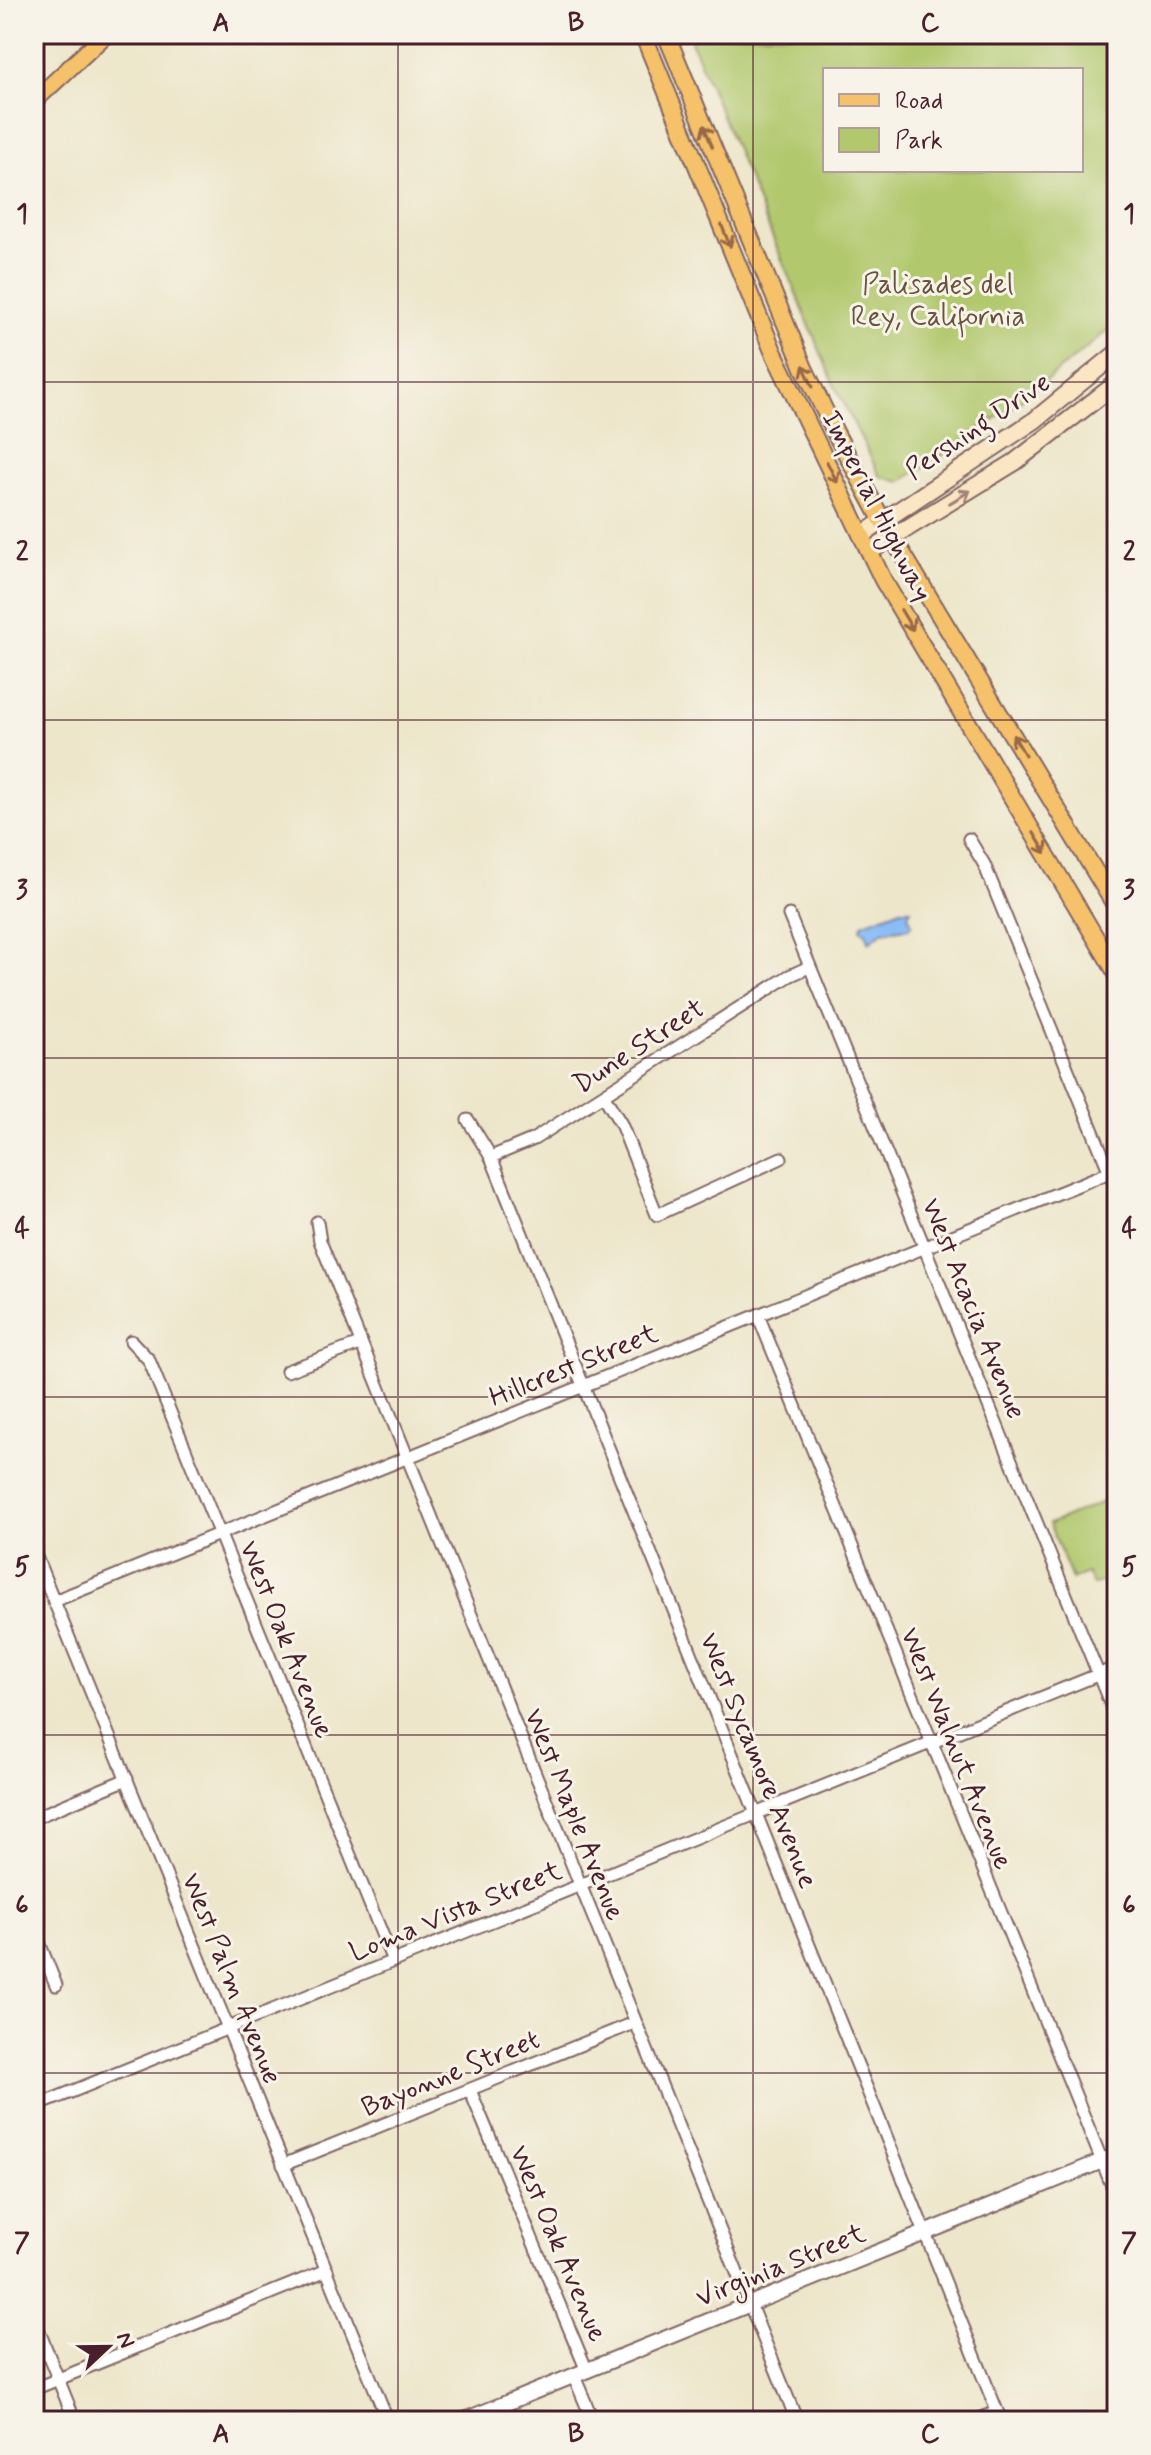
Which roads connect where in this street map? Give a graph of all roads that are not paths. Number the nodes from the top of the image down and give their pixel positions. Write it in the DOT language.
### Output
graph roads {
  1 [pos="106,34"];
  2 [pos="643,34"];
  3 [pos="666,34"];
  4 [pos="34,101"];
  5 [pos="1117,353"];
  6 [pos="1117,383"];
  7 [pos="882,520"];
  8 [pos="862,535"];
  9 [pos="893,538"];
  10 [pos="870,551"];
  11 [pos="969,839"];
  12 [pos="1117,908"];
  13 [pos="789,915"];
  14 [pos="809,967"];
  15 [pos="1117,974"];
  16 [pos="604,1096"];
  17 [pos="468,1120"];
  18 [pos="491,1157"];
  19 [pos="781,1158"];
  20 [pos="1110,1172"];
  21 [pos="1117,1190"];
  22 [pos="317,1222"];
  23 [pos="924,1247"];
  24 [pos="758,1315"];
  25 [pos="131,1341"];
  26 [pos="360,1344"];
  27 [pos="287,1371"];
  28 [pos="582,1386"];
  29 [pos="406,1458"];
  30 [pos="219,1534"];
  31 [pos="34,1552"];
  32 [pos="54,1601"];
  33 [pos="1117,1667"];
  34 [pos="1099,1674"];
  35 [pos="1117,1720"];
  36 [pos="930,1743"];
  37 [pos="127,1779"];
  38 [pos="756,1815"];
  39 [pos="34,1818"];
  40 [pos="579,1885"];
  41 [pos="34,1930"];
  42 [pos="393,1961"];
  43 [pos="56,1985"];
  44 [pos="634,2023"];
  45 [pos="227,2028"];
  46 [pos="470,2090"];
  47 [pos="34,2107"];
  48 [pos="1117,2155"];
  49 [pos="1102,2161"];
  50 [pos="283,2165"];
  51 [pos="1117,2198"];
  52 [pos="927,2233"];
  53 [pos="327,2270"];
  54 [pos="750,2305"];
  55 [pos="34,2319"];
  56 [pos="581,2373"];
  57 [pos="59,2379"];
  58 [pos="34,2389"];
  59 [pos="999,2416"];
  60 [pos="75,2421"];
  61 [pos="388,2421"];
  62 [pos="462,2421"];
  63 [pos="593,2421"];
  64 [pos="797,2421"];
  65 [pos="974,2421"];
  1 -- 4 [label="main road"];
  2 -- 8 [label="main road, Imperial Highway, one-way"];
  7 -- 3 [label="main road, Imperial Highway, one-way"];
  5 -- 7 [label="main road, Pershing Drive"];
  9 -- 6 [label="main road, Pershing Drive, one-way"];
  7 -- 8 [label="main road, Pershing Drive"];
  7 -- 9 [label="main road, Imperial Highway"];
  8 -- 10 [label="main road, Imperial Highway"];
  9 -- 10 [label="main road, Pershing Drive"];
  12 -- 9 [label="main road, Imperial Highway, one-way"];
  10 -- 15 [label="main road, Imperial Highway, one-way"];
  11 -- 20 [label="street"];
  13 -- 14 [label="street, West Acacia Avenue"];
  14 -- 16 [label="street, Dune Street"];
  14 -- 23 [label="street, West Acacia Avenue"];
  16 -- 18 [label="street, Dune Street"];
  16 -- 19 [label="street"];
  17 -- 18 [label="street, West Sycamore Avenue"];
  18 -- 28 [label="street, West Sycamore Avenue"];
  20 -- 21 [label="street"];
  20 -- 23 [label="street, Hillcrest Street"];
  22 -- 26 [label="street, West Maple Avenue"];
  23 -- 24 [label="street, Hillcrest Street"];
  23 -- 34 [label="street, West Acacia Avenue"];
  24 -- 28 [label="street, Hillcrest Street"];
  24 -- 36 [label="street, West Walnut Avenue"];
  25 -- 30 [label="street, West Oak Avenue"];
  26 -- 27 [label="street"];
  26 -- 29 [label="street, West Maple Avenue"];
  28 -- 29 [label="street, Hillcrest Street"];
  28 -- 38 [label="street, West Sycamore Avenue"];
  29 -- 30 [label="street, Hillcrest Street"];
  29 -- 40 [label="street, West Maple Avenue"];
  30 -- 32 [label="street, Hillcrest Street"];
  30 -- 42 [label="street, West Oak Avenue"];
  31 -- 32 [label="street, West Palm Avenue"];
  32 -- 37 [label="street, West Palm Avenue"];
  33 -- 34 [label="street, Loma Vista Street"];
  34 -- 35 [label="street, West Acacia Avenue"];
  34 -- 36 [label="street, Loma Vista Street"];
  36 -- 38 [label="street, Loma Vista Street"];
  36 -- 49 [label="street, West Walnut Avenue"];
  37 -- 39 [label="street"];
  37 -- 45 [label="street, West Palm Avenue"];
  38 -- 40 [label="street, Loma Vista Street"];
  38 -- 52 [label="street, West Sycamore Avenue"];
  40 -- 42 [label="street, Loma Vista Street"];
  40 -- 44 [label="street, West Maple Avenue"];
  41 -- 43 [label="street"];
  42 -- 45 [label="street, Loma Vista Street"];
  44 -- 46 [label="street, Bayonne Street"];
  44 -- 54 [label="street, West Maple Avenue"];
  45 -- 47 [label="street, Loma Vista Street"];
  45 -- 50 [label="street, West Palm Avenue"];
  46 -- 50 [label="street, Bayonne Street"];
  46 -- 56 [label="street, West Oak Avenue"];
  48 -- 49 [label="street, Virginia Street"];
  49 -- 51 [label="street, West Walnut Avenue"];
  49 -- 52 [label="street, Virginia Street"];
  50 -- 53 [label="street, West Palm Avenue"];
  52 -- 54 [label="street, Virginia Street"];
  52 -- 59 [label="street, West Sycamore Avenue"];
  53 -- 57 [label="street"];
  53 -- 61 [label="street, West Palm Avenue"];
  54 -- 56 [label="street, Virginia Street"];
  54 -- 64 [label="street, West Maple Avenue"];
  55 -- 57 [label="street"];
  56 -- 62 [label="street, Virginia Street"];
  56 -- 63 [label="street, West Oak Avenue"];
  57 -- 58 [label="street"];
  57 -- 60 [label="street"];
  59 -- 65 [label="street"];
}
